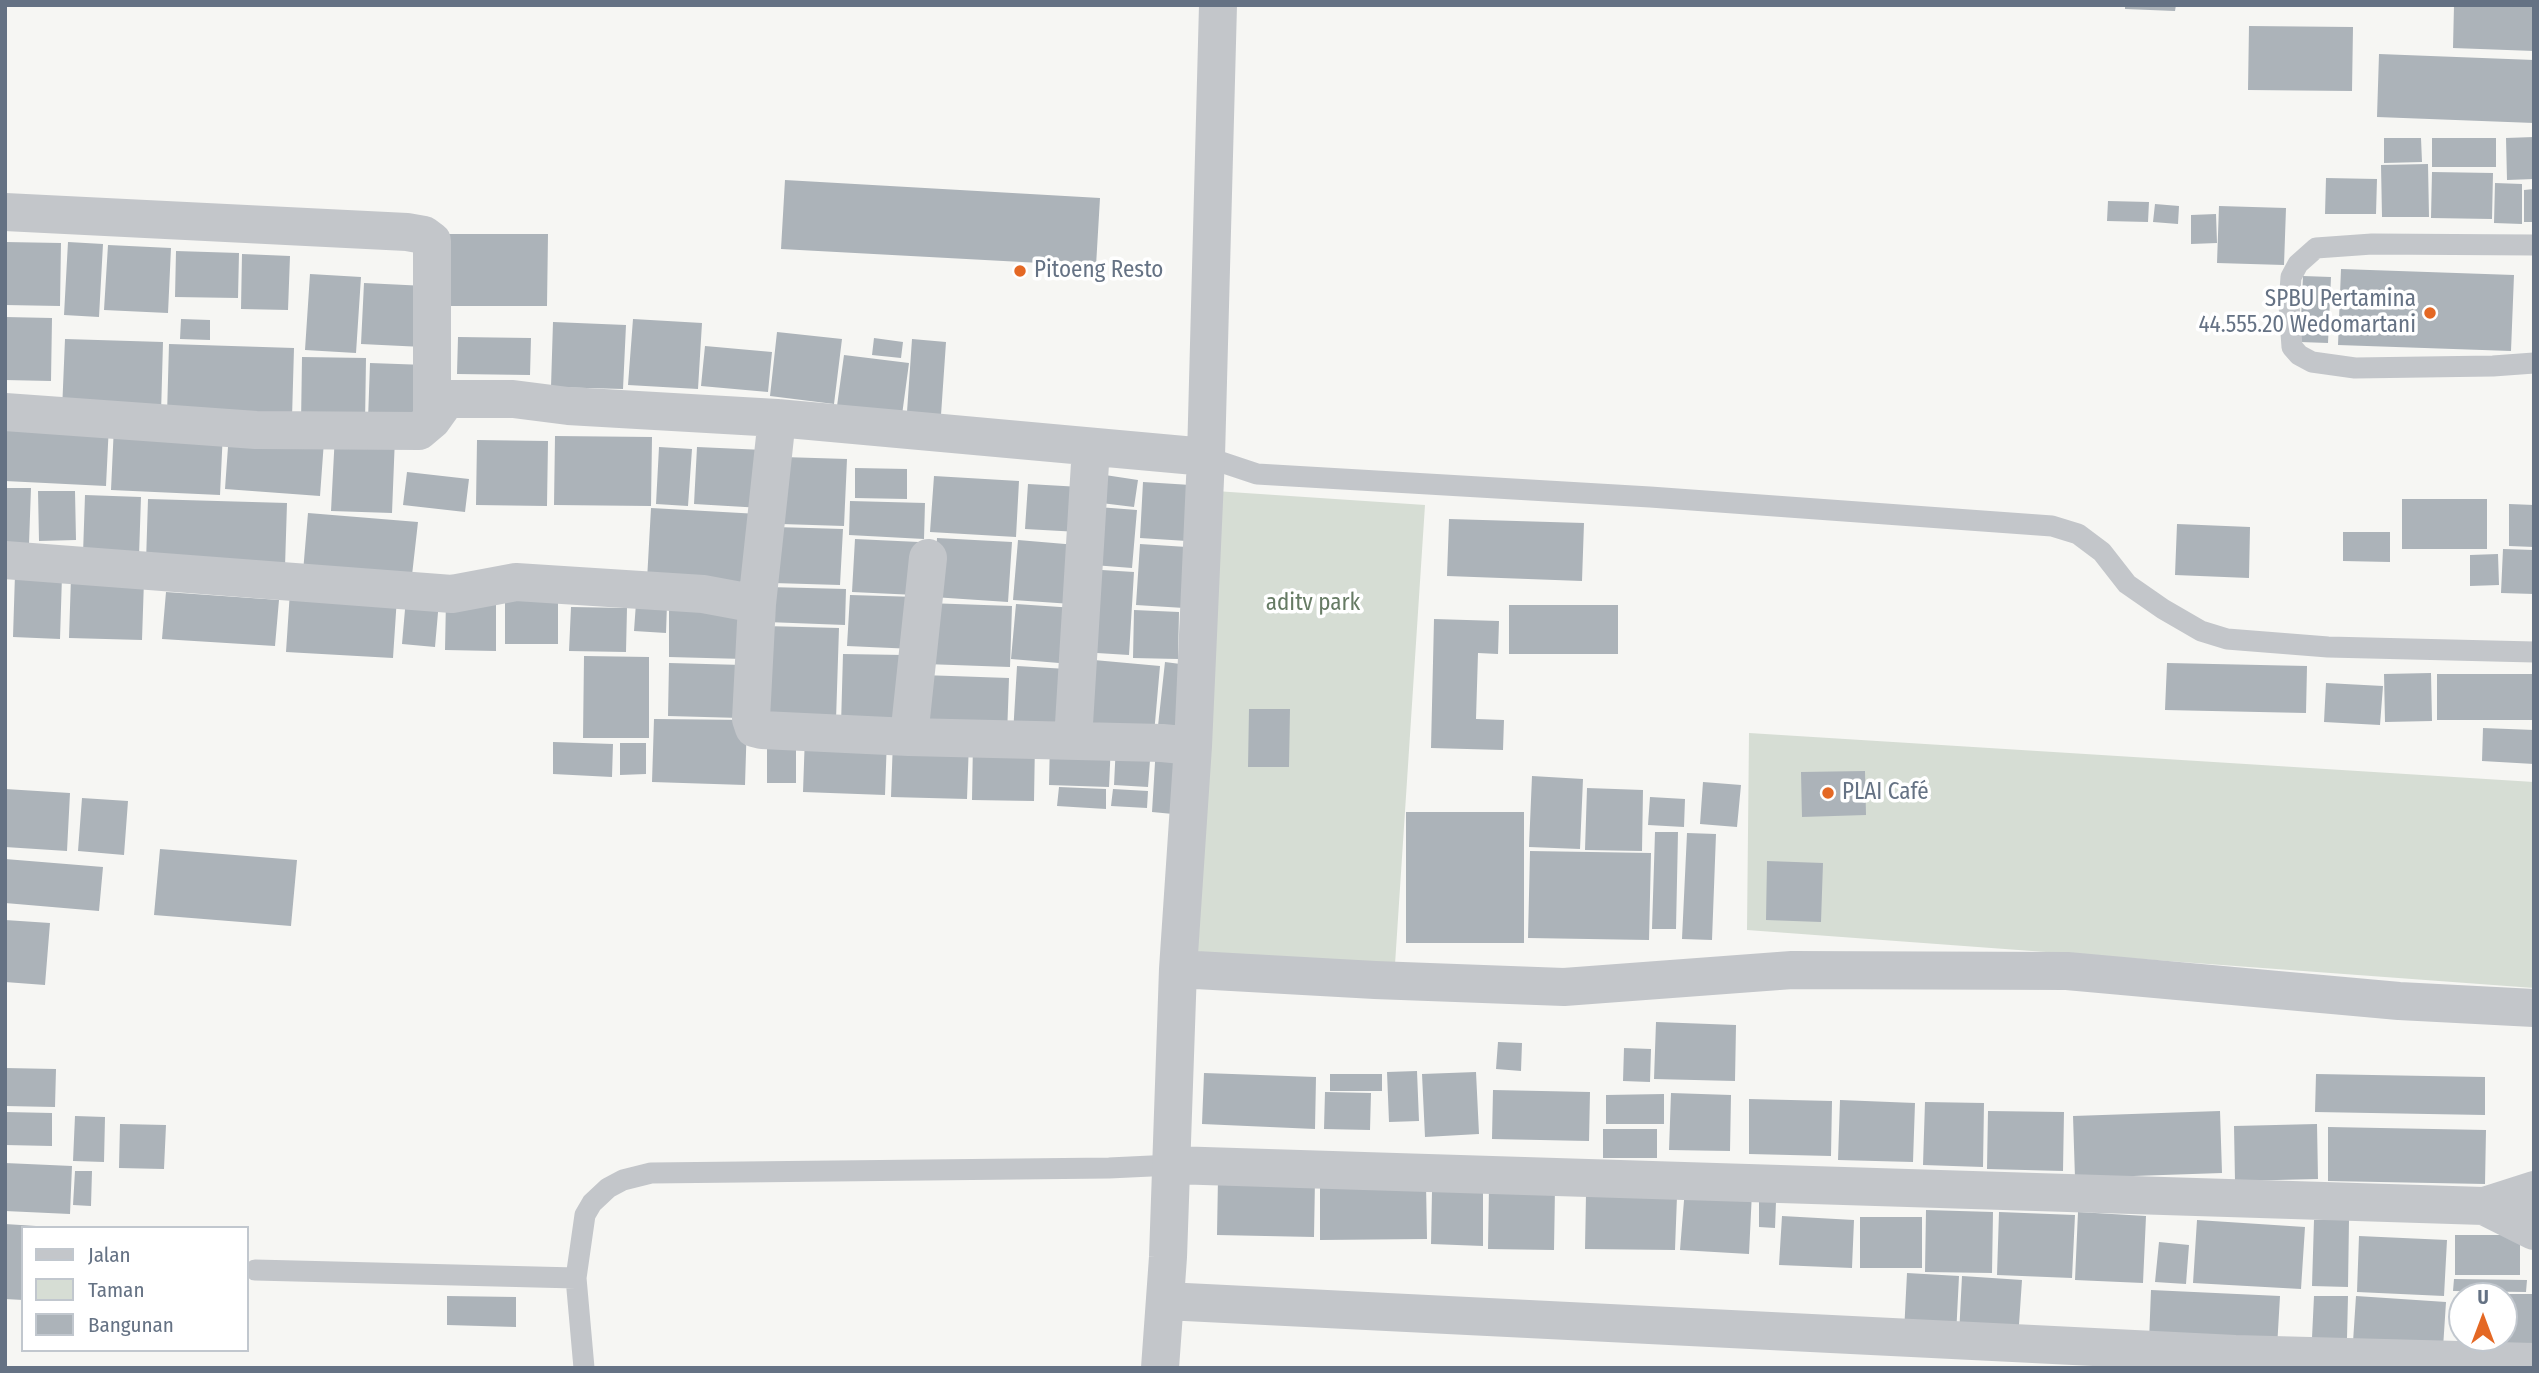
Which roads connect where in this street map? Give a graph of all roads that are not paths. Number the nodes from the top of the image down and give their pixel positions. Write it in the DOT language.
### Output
graph roads {
  1 [pos="1218,5"];
  2 [pos="5,212"];
  3 [pos="2534,245"];
  4 [pos="2534,363"];
  5 [pos="5,412"];
  6 [pos="777,418"];
  7 [pos="432,420"];
  8 [pos="1090,447"];
  9 [pos="1206,457"];
  10 [pos="928,558"];
  11 [pos="5,561"];
  12 [pos="757,604"];
  13 [pos="2534,652"];
  14 [pos="909,737"];
  15 [pos="1073,740"];
  16 [pos="1193,746"];
  17 [pos="1178,969"];
  18 [pos="2534,1008"];
  19 [pos="1172,1165"];
  20 [pos="2534,1190"];
  21 [pos="2484,1206"];
  22 [pos="2534,1231"];
  23 [pos="255,1270"];
  24 [pos="576,1278"];
  25 [pos="1165,1301"];
  26 [pos="2534,1362"];
  27 [pos="584,1368"];
  28 [pos="1160,1368"];
  1 -- 9 [label="street"];
  2 -- 7 [label="street"];
  3 -- 4 [label="lane"];
  5 -- 7 [label="street"];
  6 -- 7 [label="street"];
  6 -- 8 [label="street"];
  6 -- 12 [label="street"];
  8 -- 9 [label="street"];
  8 -- 15 [label="street"];
  9 -- 13 [label="lane"];
  9 -- 16 [label="street"];
  10 -- 14 [label="street"];
  11 -- 12 [label="street"];
  12 -- 14 [label="street"];
  14 -- 15 [label="street"];
  15 -- 16 [label="street"];
  16 -- 17 [label="street"];
  17 -- 18 [label="street"];
  17 -- 19 [label="street"];
  19 -- 21 [label="street"];
  19 -- 24 [label="lane"];
  19 -- 25 [label="street"];
  20 -- 21 [label="street"];
  21 -- 22 [label="street"];
  23 -- 24 [label="lane"];
  24 -- 27 [label="lane"];
  25 -- 26 [label="street"];
  25 -- 28 [label="street"];
}
